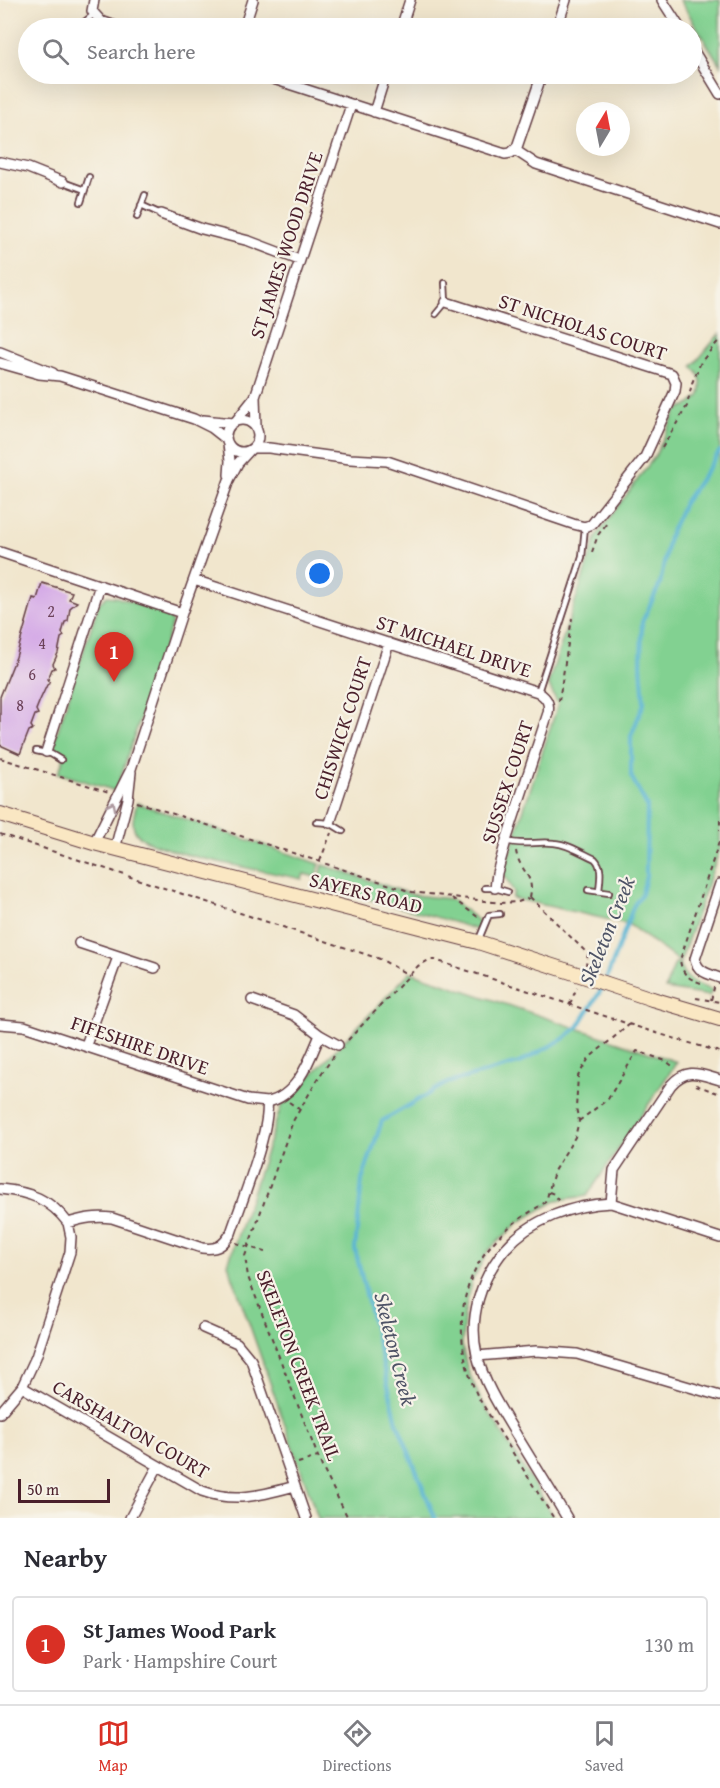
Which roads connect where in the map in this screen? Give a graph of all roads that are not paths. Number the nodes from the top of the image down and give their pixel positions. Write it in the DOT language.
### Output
graph roads {
  1 [pos="94,0"];
  2 [pos="253,0"];
  3 [pos="410,0"];
  4 [pos="566,0"];
  5 [pos="662,0"];
  6 [pos="93,15"];
  7 [pos="89,18"];
  8 [pos="97,18"];
  9 [pos="247,18"];
  10 [pos="404,18"];
  11 [pos="560,18"];
  12 [pos="674,18"];
  13 [pos="702,64"];
  14 [pos="288,84"];
  15 [pos="383,84"];
  16 [pos="539,84"];
  17 [pos="720,94"];
  18 [pos="351,105"];
  19 [pos="374,112"];
  20 [pos="515,150"];
  21 [pos="0,162"];
  22 [pos="89,177"];
  23 [pos="63,182"];
  24 [pos="85,190"];
  25 [pos="145,195"];
  26 [pos="81,202"];
  27 [pos="141,205"];
  28 [pos="161,214"];
  29 [pos="137,217"];
  30 [pos="720,224"];
  31 [pos="299,260"];
  32 [pos="445,283"];
  33 [pos="446,302"];
  34 [pos="436,314"];
  35 [pos="0,352"];
  36 [pos="0,363"];
  37 [pos="60,376"];
  38 [pos="255,397"];
  39 [pos="194,419"];
  40 [pos="235,422"];
  41 [pos="257,430"];
  42 [pos="227,441"];
  43 [pos="252,449"];
  44 [pos="284,450"];
  45 [pos="229,480"];
  46 [pos="585,526"];
  47 [pos="0,552"];
  48 [pos="194,580"];
  49 [pos="100,585"];
  50 [pos="182,613"];
  51 [pos="389,643"];
  52 [pos="538,692"];
  53 [pos="36,751"];
  54 [pos="46,752"];
  55 [pos="61,760"];
  56 [pos="131,769"];
  57 [pos="0,814"];
  58 [pos="316,822"];
  59 [pos="332,824"];
  60 [pos="343,831"];
  61 [pos="506,841"];
  62 [pos="94,843"];
  63 [pos="115,849"];
  64 [pos="720,884"];
  65 [pos="485,888"];
  66 [pos="495,888"];
  67 [pos="588,890"];
  68 [pos="599,891"];
  69 [pos="508,892"];
  70 [pos="609,893"];
  71 [pos="500,914"];
  72 [pos="478,942"];
  73 [pos="79,943"];
  74 [pos="118,957"];
  75 [pos="155,968"];
  76 [pos="720,978"];
  77 [pos="252,1000"];
  78 [pos="720,1019"];
  79 [pos="0,1024"];
  80 [pos="320,1035"];
  81 [pos="86,1045"];
  82 [pos="340,1045"];
  83 [pos="720,1080"];
  84 [pos="267,1102"];
  85 [pos="0,1189"];
  86 [pos="610,1203"];
  87 [pos="68,1223"];
  88 [pos="720,1238"];
  89 [pos="203,1328"];
  90 [pos="477,1356"];
  91 [pos="22,1387"];
  92 [pos="720,1396"];
  93 [pos="0,1413"];
  94 [pos="158,1466"];
  95 [pos="295,1486"];
  96 [pos="130,1518"];
  97 [pos="306,1518"];
  98 [pos="567,1518"];
  1 -- 6 [label="street"];
  2 -- 9 [label="street"];
  3 -- 10 [label="street"];
  4 -- 11 [label="street"];
  5 -- 12 [label="street"];
  6 -- 7 [label="lane"];
  6 -- 8 [label="street"];
  13 -- 17 [label="street"];
  14 -- 18 [label="street"];
  15 -- 19 [label="street"];
  16 -- 20 [label="street"];
  18 -- 19 [label="street"];
  18 -- 31 [label="street, ST JAMES WOOD DRIVE"];
  19 -- 20 [label="street"];
  20 -- 30 [label="street"];
  21 -- 23 [label="street"];
  22 -- 24 [label="lane"];
  23 -- 24 [label="lane"];
  24 -- 26 [label="lane"];
  25 -- 27 [label="lane"];
  27 -- 28 [label="lane"];
  27 -- 29 [label="lane"];
  28 -- 31 [label="street"];
  31 -- 38 [label="street, ST JAMES WOOD DRIVE"];
  32 -- 33 [label="lane"];
  33 -- 34 [label="lane"];
  33 -- 46 [label="street, ST NICHOLAS COURT"];
  35 -- 37 [label="street"];
  36 -- 37 [label="street"];
  37 -- 39 [label="street"];
  38 -- 40 [label="street, ST JAMES WOOD DRIVE"];
  38 -- 41 [label="street, ST JAMES WOOD DRIVE"];
  39 -- 40 [label="street"];
  39 -- 42 [label="street"];
  40 -- 41 [label="street"];
  40 -- 42 [label="street"];
  41 -- 43 [label="street"];
  41 -- 44 [label="street"];
  42 -- 43 [label="street"];
  42 -- 45 [label="street"];
  43 -- 44 [label="street"];
  43 -- 45 [label="street"];
  44 -- 46 [label="street"];
  45 -- 48 [label="street"];
  46 -- 52 [label="lane, ST MICHAEL DRIVE"];
  47 -- 49 [label="street"];
  48 -- 50 [label="street"];
  48 -- 51 [label="street, ST MICHAEL DRIVE"];
  49 -- 50 [label="street"];
  49 -- 54 [label="street"];
  50 -- 56 [label="street"];
  51 -- 52 [label="street, ST MICHAEL DRIVE"];
  51 -- 59 [label="street, CHISWICK COURT"];
  52 -- 61 [label="street, SUSSEX COURT"];
  53 -- 54 [label="lane"];
  54 -- 55 [label="lane"];
  62 -- 56 [label="street, one-way"];
  56 -- 63 [label="street"];
  57 -- 62 [label="main road, SAYERS ROAD"];
  58 -- 59 [label="lane, CHISWICK COURT"];
  59 -- 60 [label="lane, CHISWICK COURT"];
  61 -- 66 [label="street, SUSSEX COURT"];
  61 -- 68 [label="lane"];
  62 -- 63 [label="main road, SAYERS ROAD"];
  63 -- 72 [label="main road, SAYERS ROAD"];
  64 -- 76 [label="street"];
  65 -- 66 [label="lane"];
  66 -- 69 [label="lane"];
  67 -- 68 [label="lane"];
  68 -- 70 [label="lane"];
  71 -- 72 [label="lane"];
  72 -- 78 [label="main road, SAYERS ROAD, bridge"];
  73 -- 74 [label="street"];
  74 -- 75 [label="street"];
  74 -- 81 [label="street"];
  77 -- 80 [label="street"];
  79 -- 81 [label="street, FIFESHIRE DRIVE"];
  80 -- 82 [label="street"];
  80 -- 84 [label="street"];
  81 -- 84 [label="street, FIFESHIRE DRIVE"];
  83 -- 86 [label="street"];
  84 -- 87 [label="street"];
  85 -- 87 [label="street"];
  86 -- 88 [label="street"];
  86 -- 90 [label="street"];
  87 -- 91 [label="street"];
  89 -- 95 [label="street"];
  90 -- 92 [label="street"];
  90 -- 98 [label="street"];
  91 -- 93 [label="street"];
  91 -- 94 [label="street, CARSHALTON COURT"];
  94 -- 95 [label="street, CARSHALTON COURT"];
  94 -- 96 [label="street"];
  95 -- 97 [label="street"];
}
